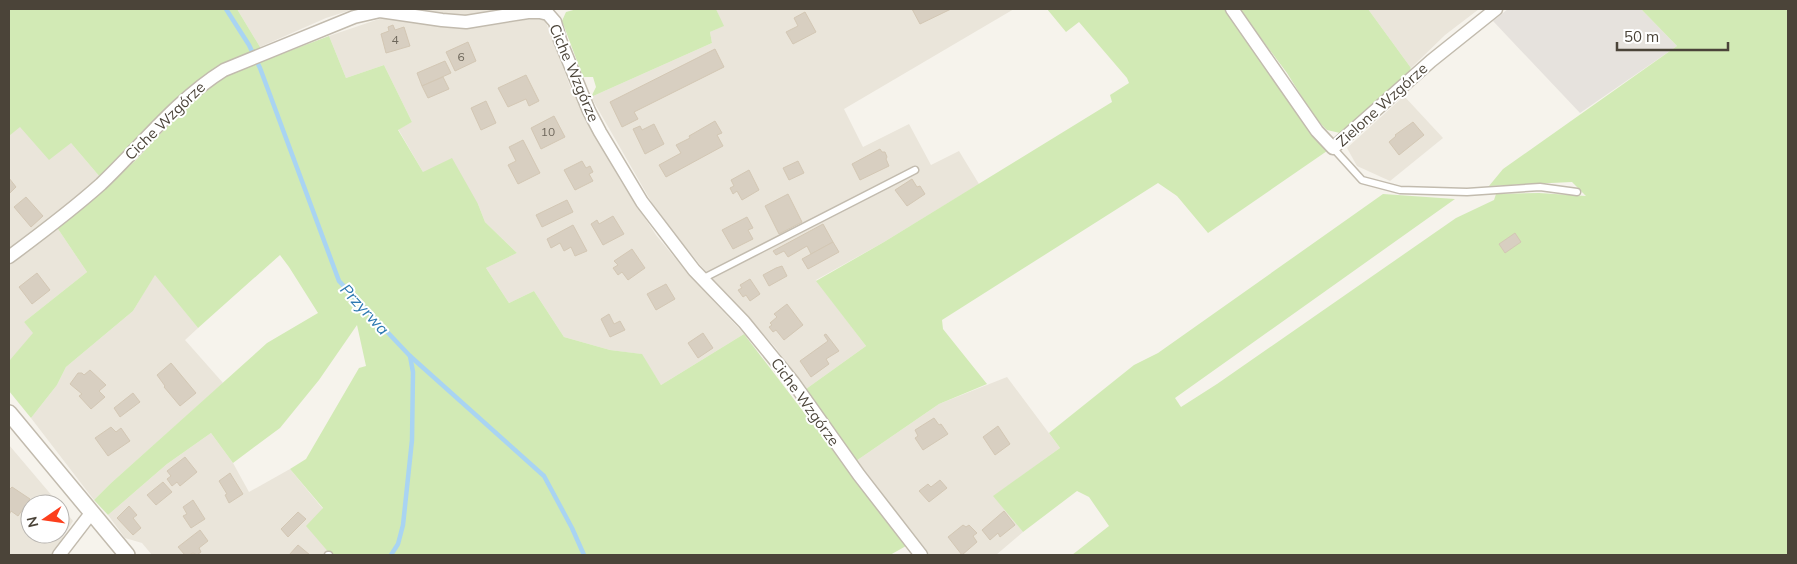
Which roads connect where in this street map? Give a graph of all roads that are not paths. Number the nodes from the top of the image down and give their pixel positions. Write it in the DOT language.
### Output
graph roads {
  1 [pos="1232,9"];
  2 [pos="1496,9"];
  3 [pos="380,10"];
  4 [pos="553,11"];
  5 [pos="1333,148"];
  6 [pos="915,170"];
  7 [pos="1577,192"];
  8 [pos="9,257"];
  9 [pos="702,279"];
  10 [pos="9,412"];
  11 [pos="92,512"];
  12 [pos="59,555"];
  13 [pos="127,555"];
  14 [pos="921,555"];
  1 -- 5 [label="street, Zielone Wzgórze"];
  2 -- 5 [label="street, Zielone Wzgórze"];
  3 -- 4 [label="street, Ciche Wzgórze"];
  3 -- 8 [label="street, Ciche Wzgórze"];
  4 -- 9 [label="street, Ciche Wzgórze"];
  5 -- 7 [label="lane"];
  6 -- 9 [label="lane"];
  9 -- 14 [label="street, Ciche Wzgórze"];
  10 -- 11 [label="street"];
  11 -- 12 [label="street"];
  11 -- 13 [label="street"];
}
